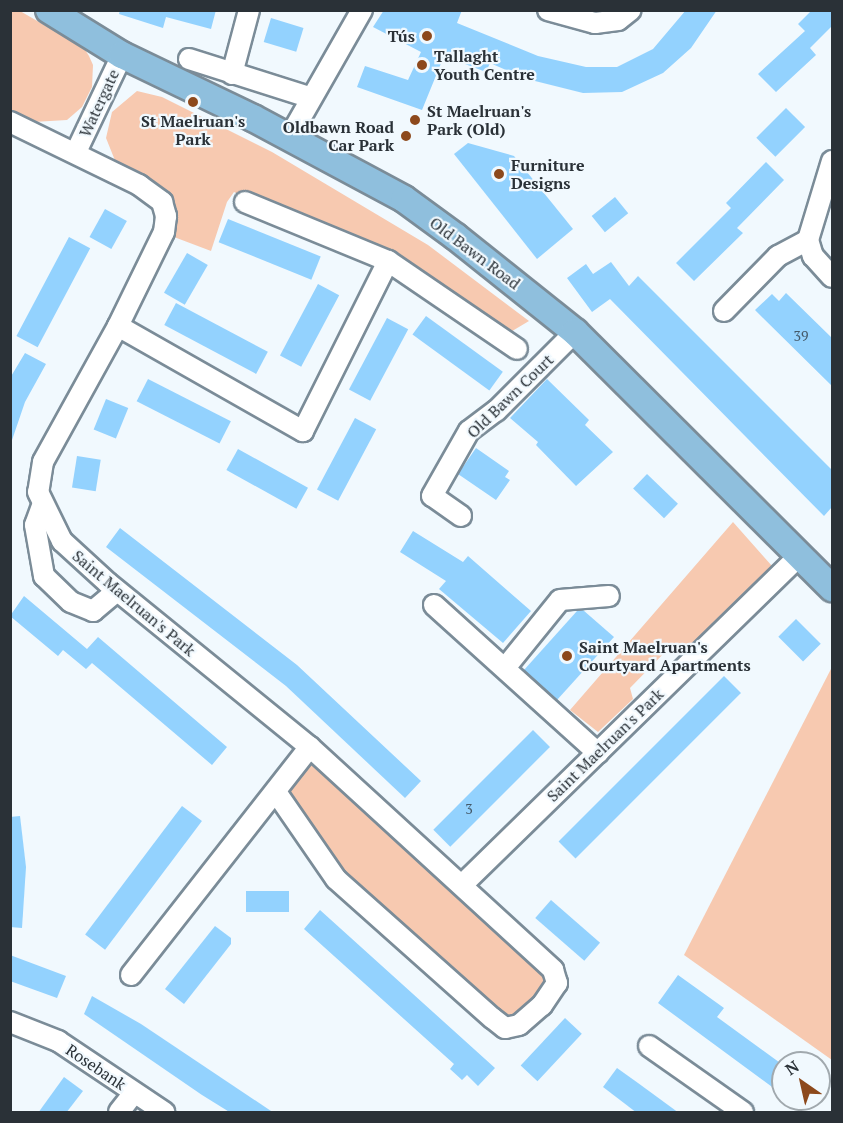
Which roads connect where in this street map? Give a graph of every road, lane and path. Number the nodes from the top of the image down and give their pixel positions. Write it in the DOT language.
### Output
graph roads {
  1 [pos="48,10"];
  2 [pos="249,10"];
  3 [pos="362,10"];
  4 [pos="548,10"];
  5 [pos="631,10"];
  6 [pos="122,55"];
  7 [pos="189,59"];
  8 [pos="232,74"];
  9 [pos="309,97"];
  10 [pos="10,122"];
  11 [pos="289,138"];
  12 [pos="76,152"];
  13 [pos="832,161"];
  14 [pos="245,202"];
  15 [pos="808,240"];
  16 [pos="388,261"];
  17 [pos="832,277"];
  18 [pos="724,311"];
  19 [pos="118,327"];
  20 [pos="574,332"];
  21 [pos="517,349"];
  22 [pos="42,506"];
  23 [pos="461,516"];
  24 [pos="799,556"];
  25 [pos="832,588"];
  26 [pos="117,591"];
  27 [pos="609,596"];
  28 [pos="434,605"];
  29 [pos="505,668"];
  30 [pos="310,747"];
  31 [pos="598,753"];
  32 [pos="276,792"];
  33 [pos="463,885"];
  34 [pos="131,975"];
  35 [pos="10,1022"];
  36 [pos="649,1046"];
  37 [pos="134,1093"];
  38 [pos="118,1113"];
  39 [pos="164,1113"];
  40 [pos="743,1113"];
  1 -- 6 [label="main road, Old Bawn Road"];
  2 -- 8 [label="street"];
  3 -- 9 [label="street"];
  4 -- 5 [label="street"];
  6 -- 11 [label="main road, Old Bawn Road"];
  6 -- 12 [label="street, Watergate"];
  7 -- 8 [label="street"];
  8 -- 9 [label="street"];
  9 -- 11 [label="street"];
  10 -- 12 [label="street, Watergate"];
  11 -- 20 [label="main road, Old Bawn Road"];
  12 -- 19 [label="street, Saint Maelruan's Park"];
  13 -- 15 [label="street"];
  14 -- 16 [label="street"];
  15 -- 17 [label="street"];
  15 -- 18 [label="street"];
  16 -- 19 [label="street"];
  16 -- 21 [label="street"];
  19 -- 22 [label="street, Saint Maelruan's Park"];
  20 -- 23 [label="street, Old Bawn Court"];
  20 -- 24 [label="main road, Old Bawn Road"];
  22 -- 26 [label="street, Saint Maelruan's Park"];
  22 -- 26 [label="street"];
  24 -- 25 [label="main road, Old Bawn Road"];
  24 -- 31 [label="street, Saint Maelruan's Park"];
  26 -- 30 [label="street, Saint Maelruan's Park"];
  27 -- 29 [label="street"];
  28 -- 29 [label="street"];
  29 -- 31 [label="street"];
  30 -- 32 [label="street"];
  30 -- 33 [label="street, Saint Maelruan's Park"];
  31 -- 33 [label="street, Saint Maelruan's Park"];
  32 -- 33 [label="street, Saint Maelruan's Park"];
  32 -- 34 [label="street"];
  35 -- 37 [label="street, Rosebank"];
  36 -- 40 [label="street"];
  37 -- 38 [label="street"];
  37 -- 39 [label="street, Rosebank"];
}
